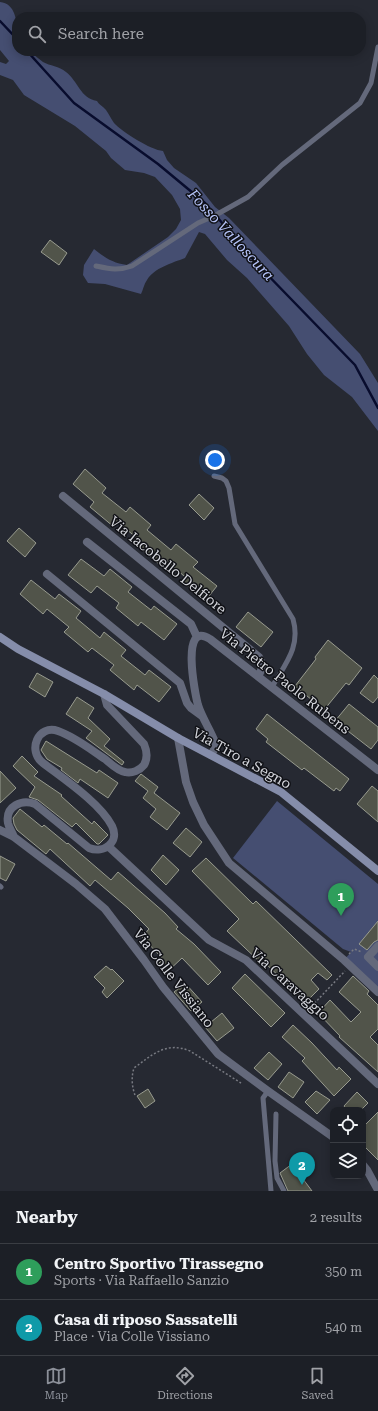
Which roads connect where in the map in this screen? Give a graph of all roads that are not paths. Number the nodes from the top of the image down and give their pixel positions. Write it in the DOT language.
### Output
graph roads {
  1 [pos="378,47"];
  2 [pos="96,266"];
  3 [pos="214,476"];
  4 [pos="63,496"];
  5 [pos="87,542"];
  6 [pos="47,574"];
  7 [pos="0,636"];
  8 [pos="197,637"];
  9 [pos="258,676"];
  10 [pos="272,687"];
  11 [pos="104,694"];
  12 [pos="203,717"];
  13 [pos="178,738"];
  14 [pos="211,755"];
  15 [pos="378,770"];
  16 [pos="0,830"];
  17 [pos="14,837"];
  18 [pos="108,846"];
  19 [pos="378,871"];
  20 [pos="378,946"];
  21 [pos="378,968"];
  22 [pos="378,992"];
  23 [pos="378,1084"];
  24 [pos="268,1092"];
  25 [pos="276,1114"];
  26 [pos="330,1135"];
  27 [pos="366,1169"];
  28 [pos="378,1190"];
  29 [pos="271,1191"];
  30 [pos="284,1191"];
  1 -- 2 [label="lane"];
  3 -- 10 [label="lane"];
  4 -- 9 [label="street, Via Iacobello Delfiore"];
  5 -- 8 [label="street"];
  6 -- 12 [label="street"];
  7 -- 11 [label="main road, Via Tiro a Segno"];
  8 -- 9 [label="street, Via Pietro Paolo Rubens"];
  8 -- 12 [label="street, Via Pietro Paolo Rubens"];
  9 -- 10 [label="street, Via Pietro Paolo Rubens"];
  10 -- 15 [label="street, Via Pietro Paolo Rubens"];
  11 -- 13 [label="main road, Via Tiro a Segno"];
  11 -- 18 [label="street"];
  12 -- 14 [label="street, Via Pietro Paolo Rubens"];
  13 -- 14 [label="main road, Via Tiro a Segno"];
  13 -- 22 [label="street"];
  14 -- 19 [label="main road, Via Tiro a Segno"];
  16 -- 17 [label="street, Via Colle Vissiano"];
  17 -- 18 [label="street"];
  17 -- 24 [label="street, Via Colle Vissiano"];
  18 -- 23 [label="street, Via Caravaggio"];
  20 -- 21 [label="street"];
  24 -- 26 [label="street, Via Colle Vissiano"];
  24 -- 29 [label="lane"];
  25 -- 30 [label="lane"];
  27 -- 28 [label="street"];
}
